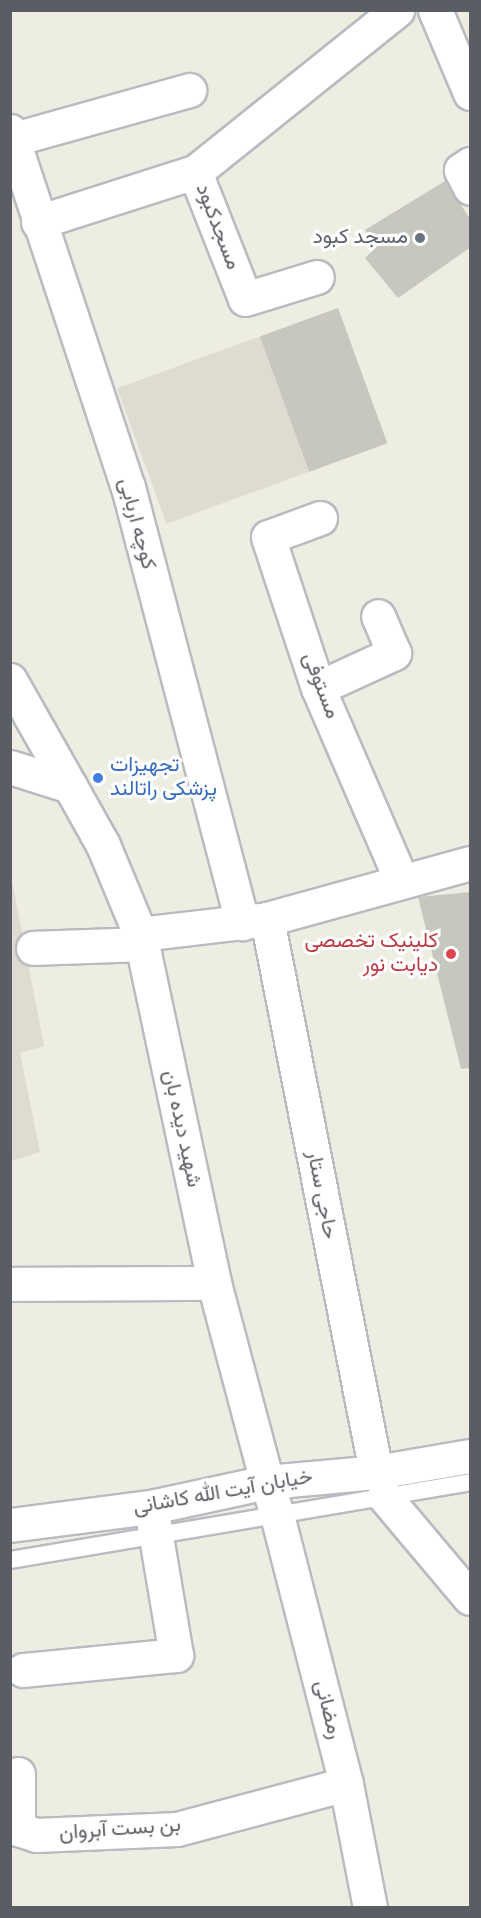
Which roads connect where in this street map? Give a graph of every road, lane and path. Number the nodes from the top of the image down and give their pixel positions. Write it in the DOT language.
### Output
graph roads {
  1 [pos="397,10"];
  2 [pos="435,10"];
  3 [pos="189,90"];
  4 [pos="471,93"];
  5 [pos="12,135"];
  6 [pos="471,164"];
  7 [pos="195,172"];
  8 [pos="471,188"];
  9 [pos="38,222"];
  10 [pos="317,277"];
  11 [pos="320,518"];
  12 [pos="378,616"];
  13 [pos="10,681"];
  14 [pos="318,688"];
  15 [pos="10,767"];
  16 [pos="70,786"];
  17 [pos="471,863"];
  18 [pos="402,882"];
  19 [pos="254,921"];
  20 [pos="141,939"];
  21 [pos="33,948"];
  22 [pos="214,1283"];
  23 [pos="10,1284"];
  24 [pos="471,1456"];
  25 [pos="267,1482"];
  26 [pos="471,1482"];
  27 [pos="380,1484"];
  28 [pos="277,1515"];
  29 [pos="154,1521"];
  30 [pos="10,1525"];
  31 [pos="10,1560"];
  32 [pos="471,1598"];
  33 [pos="23,1670"];
  34 [pos="18,1773"];
  35 [pos="346,1784"];
  36 [pos="370,1908"];
  1 -- 7 [label="street"];
  2 -- 4 [label="street"];
  3 -- 5 [label="street"];
  5 -- 9 [label="street, کوچه اربابی"];
  6 -- 8 [label="street"];
  7 -- 9 [label="street, مسجدکبود"];
  7 -- 10 [label="street, مسجدکبود"];
  9 -- 19 [label="street, کوچه اربابی"];
  11 -- 14 [label="street, مستوفی"];
  12 -- 14 [label="street"];
  13 -- 16 [label="street, شهید دیده بان"];
  14 -- 18 [label="street, مستوفی"];
  15 -- 16 [label="street"];
  16 -- 20 [label="street, شهید دیده بان"];
  17 -- 18 [label="street"];
  18 -- 19 [label="street"];
  19 -- 20 [label="street"];
  19 -- 27 [label="street, حاجی ستار"];
  20 -- 21 [label="street"];
  20 -- 22 [label="street, شهید دیده بان"];
  22 -- 23 [label="street"];
  22 -- 25 [label="street, شهید دیده بان"];
  24 -- 27 [label="street, خیابان آیت الله کاشانی"];
  25 -- 27 [label="street, خیابان آیت الله کاشانی"];
  25 -- 28 [label="street, رمضانی"];
  25 -- 29 [label="street, خیابان آیت الله کاشانی"];
  26 -- 27 [label="lane"];
  27 -- 28 [label="lane"];
  27 -- 32 [label="street, حاجی ستار"];
  28 -- 29 [label="lane"];
  28 -- 35 [label="street, رمضانی"];
  29 -- 30 [label="street, خیابان آیت الله کاشانی"];
  29 -- 31 [label="lane"];
  29 -- 33 [label="street"];
  34 -- 35 [label="street, بن بست آبروان"];
  35 -- 36 [label="street, رمضانی"];
}
